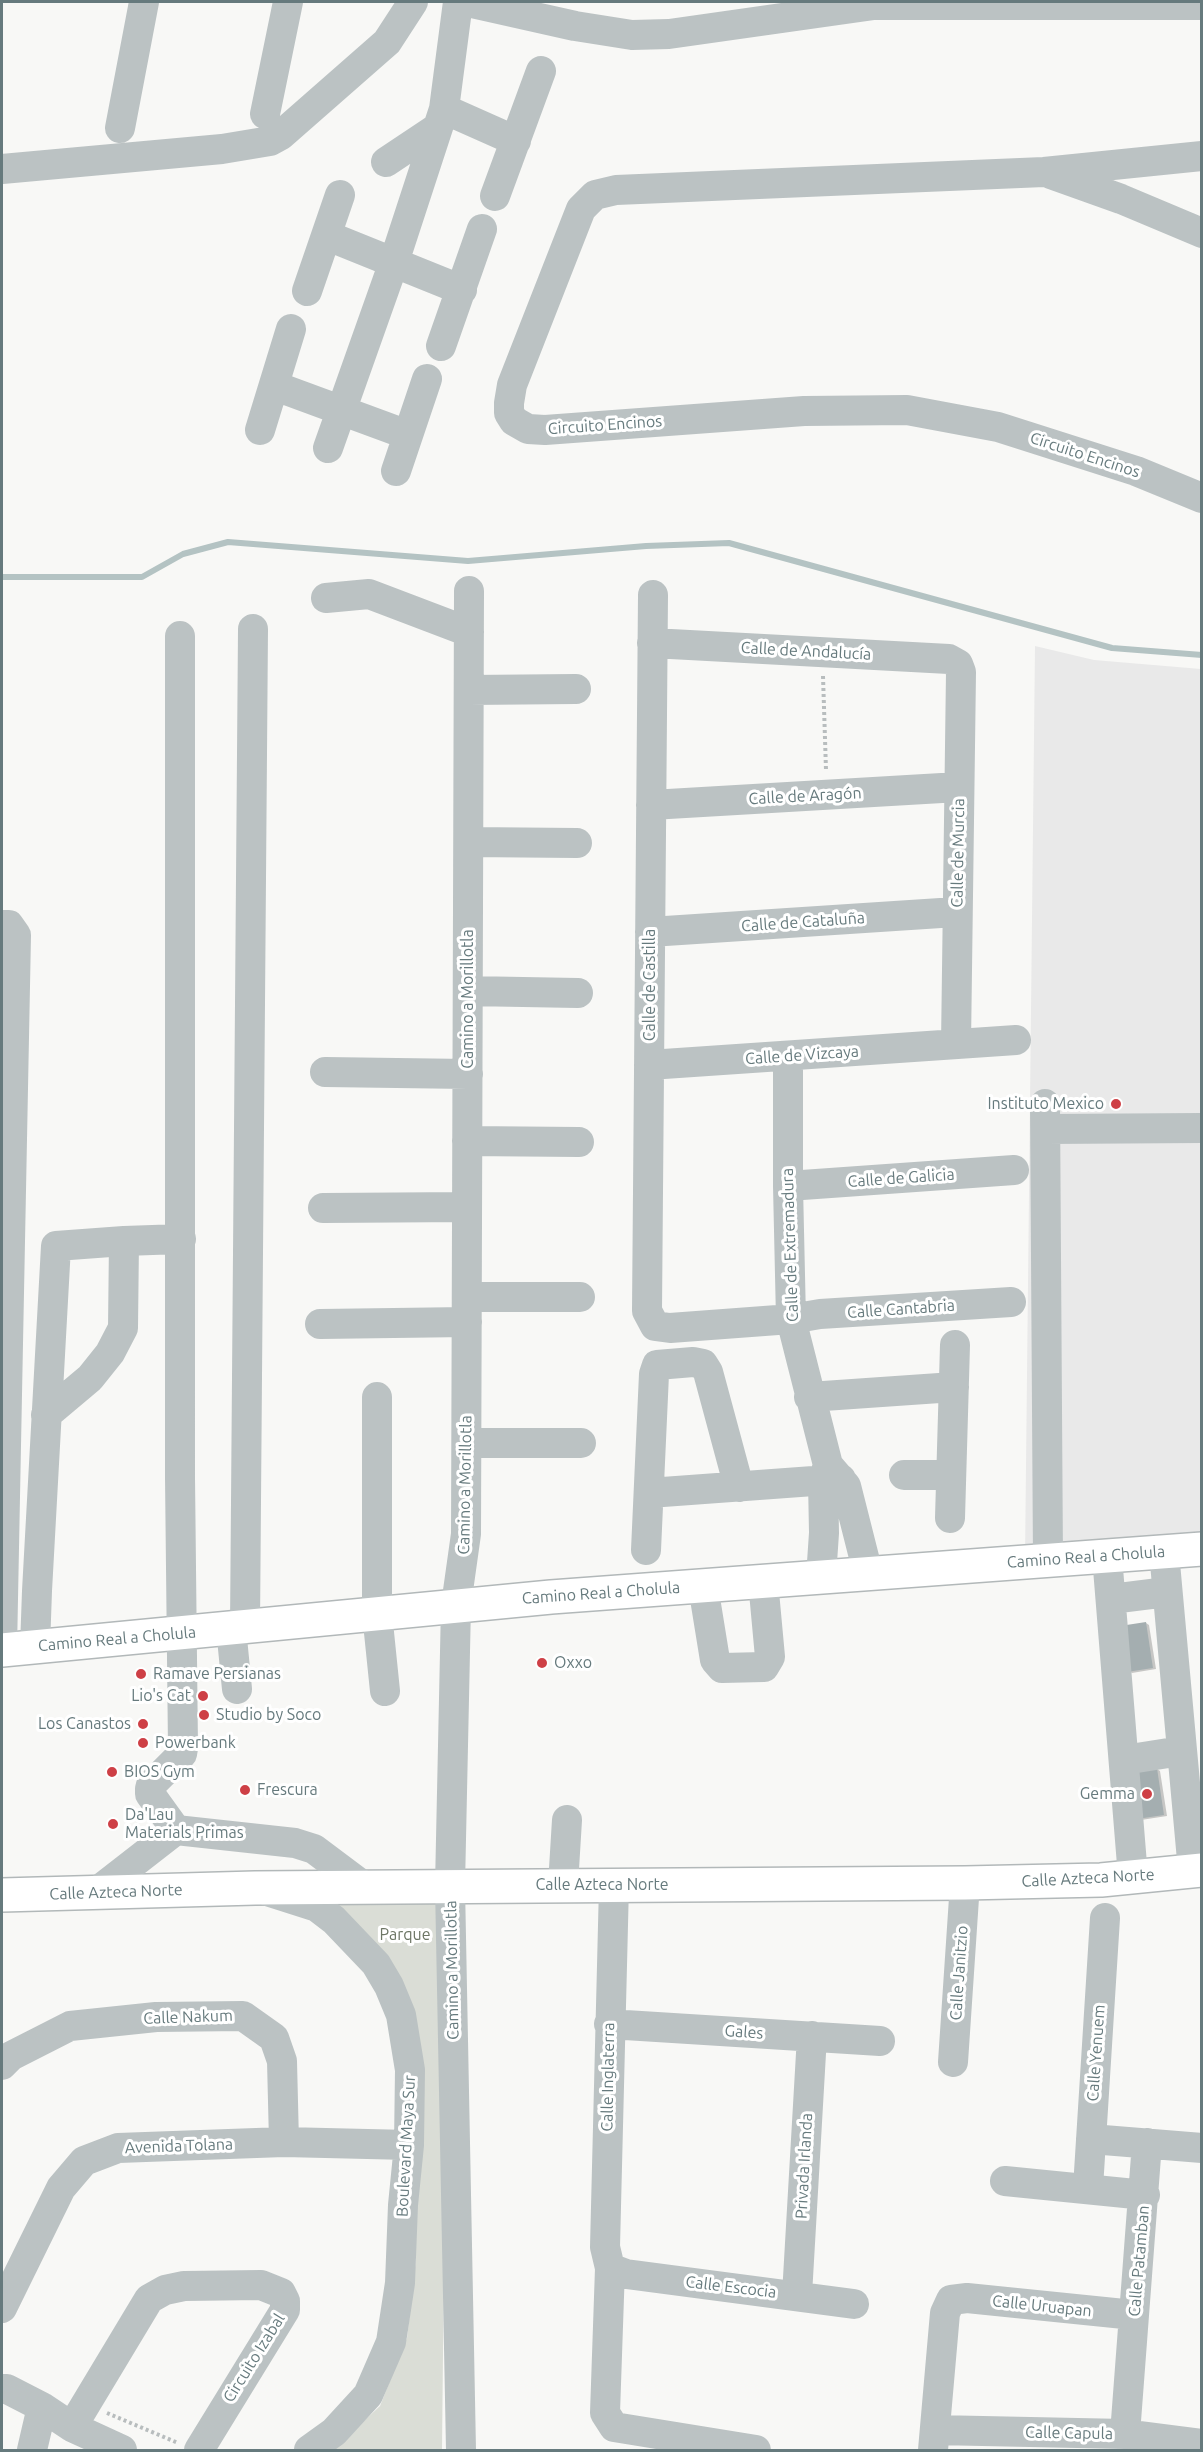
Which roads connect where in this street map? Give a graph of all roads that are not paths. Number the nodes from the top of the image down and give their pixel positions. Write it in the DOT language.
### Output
graph roads {
  1 [pos="144,2"];
  2 [pos="288,2"];
  3 [pos="413,2"];
  4 [pos="458,2"];
  5 [pos="468,2"];
  6 [pos="1037,2"];
  7 [pos="874,3"];
  8 [pos="988,3"];
  9 [pos="1202,5"];
  10 [pos="541,71"];
  11 [pos="265,114"];
  12 [pos="440,118"];
  13 [pos="120,128"];
  14 [pos="516,141"];
  15 [pos="1202,156"];
  16 [pos="386,162"];
  17 [pos="2,169"];
  18 [pos="1044,172"];
  19 [pos="340,195"];
  20 [pos="495,196"];
  21 [pos="482,229"];
  22 [pos="1202,233"];
  23 [pos="328,236"];
  24 [pos="394,262"];
  25 [pos="462,290"];
  26 [pos="307,291"];
  27 [pos="291,329"];
  28 [pos="441,346"];
  29 [pos="427,379"];
  30 [pos="275,386"];
  31 [pos="341,409"];
  32 [pos="260,430"];
  33 [pos="408,435"];
  34 [pos="328,448"];
  35 [pos="396,471"];
  36 [pos="1202,498"];
  37 [pos="469,591"];
  38 [pos="652,595"];
  39 [pos="326,598"];
  40 [pos="253,629"];
  41 [pos="469,632"];
  42 [pos="180,636"];
  43 [pos="652,643"];
  44 [pos="958,664"];
  45 [pos="576,689"];
  46 [pos="469,690"];
  47 [pos="959,787"];
  48 [pos="651,805"];
  49 [pos="469,842"];
  50 [pos="577,843"];
  51 [pos="956,912"];
  52 [pos="2,925"];
  53 [pos="650,932"];
  54 [pos="468,991"];
  55 [pos="578,993"];
  56 [pos="1016,1040"];
  57 [pos="956,1044"];
  58 [pos="788,1056"];
  59 [pos="649,1065"];
  60 [pos="325,1072"];
  61 [pos="468,1074"];
  62 [pos="1202,1128"];
  63 [pos="467,1141"];
  64 [pos="579,1142"];
  65 [pos="1014,1170"];
  66 [pos="788,1186"];
  67 [pos="467,1207"];
  68 [pos="323,1208"];
  69 [pos="182,1239"];
  70 [pos="124,1240"];
  71 [pos="580,1297"];
  72 [pos="1011,1302"];
  73 [pos="467,1309"];
  74 [pos="790,1319"];
  75 [pos="320,1324"];
  76 [pos="655,1326"];
  77 [pos="955,1345"];
  78 [pos="954,1387"];
  79 [pos="377,1397"];
  80 [pos="809,1397"];
  81 [pos="46,1415"];
  82 [pos="466,1443"];
  83 [pos="581,1443"];
  84 [pos="951,1474"];
  85 [pos="831,1475"];
  86 [pos="904,1475"];
  87 [pos="739,1487"];
  88 [pos="649,1493"];
  89 [pos="837,1509"];
  90 [pos="950,1518"];
  91 [pos="1202,1549"];
  92 [pos="646,1550"];
  93 [pos="1164,1552"];
  94 [pos="1107,1556"];
  95 [pos="1048,1560"];
  96 [pos="868,1573"];
  97 [pos="821,1577"];
  98 [pos="763,1581"];
  99 [pos="703,1586"];
  100 [pos="1167,1592"];
  101 [pos="1111,1599"];
  102 [pos="456,1605"];
  103 [pos="377,1613"];
  104 [pos="238,1627"];
  105 [pos="182,1634"];
  106 [pos="36,1647"];
  107 [pos="2,1650"];
  108 [pos="237,1689"];
  109 [pos="385,1691"];
  110 [pos="1181,1751"];
  111 [pos="1124,1760"];
  112 [pos="567,1820"];
  113 [pos="176,1830"];
  114 [pos="1197,1871"];
  115 [pos="1133,1877"];
  116 [pos="965,1883"];
  117 [pos="614,1885"];
  118 [pos="450,1886"];
  119 [pos="564,1886"];
  120 [pos="255,1888"];
  121 [pos="366,1888"];
  122 [pos="95,1893"];
  123 [pos="2,1895"];
  124 [pos="1105,1918"];
  125 [pos="609,2024"];
  126 [pos="812,2036"];
  127 [pos="880,2041"];
  128 [pos="953,2062"];
  129 [pos="2,2065"];
  130 [pos="1091,2139"];
  131 [pos="284,2142"];
  132 [pos="1148,2143"];
  133 [pos="409,2145"];
  134 [pos="1202,2148"];
  135 [pos="1005,2181"];
  136 [pos="1088,2188"];
  137 [pos="1145,2195"];
  138 [pos="610,2268"];
  139 [pos="797,2295"];
  140 [pos="854,2304"];
  141 [pos="2,2308"];
  142 [pos="1134,2315"];
  143 [pos="2,2389"];
  144 [pos="42,2407"];
  145 [pos="72,2427"];
  146 [pos="1125,2434"];
  147 [pos="934,2440"];
  148 [pos="1202,2444"];
  149 [pos="32,2451"];
  150 [pos="122,2451"];
  151 [pos="199,2451"];
  152 [pos="309,2451"];
  153 [pos="461,2451"];
  154 [pos="756,2451"];
  1 -- 13 [label="street"];
  2 -- 11 [label="street"];
  3 -- 17 [label="street"];
  4 -- 12 [label="street"];
  5 -- 7 [label="street"];
  6 -- 8 [label="street"];
  6 -- 9 [label="street"];
  7 -- 8 [label="street"];
  10 -- 14 [label="street"];
  12 -- 14 [label="street"];
  12 -- 16 [label="street"];
  12 -- 24 [label="street"];
  14 -- 20 [label="street"];
  15 -- 18 [label="street, Circuito Encinos"];
  18 -- 22 [label="street, Circuito Encinos"];
  18 -- 36 [label="street, Circuito Encinos"];
  19 -- 23 [label="street"];
  21 -- 25 [label="street"];
  23 -- 24 [label="street"];
  23 -- 26 [label="street"];
  24 -- 25 [label="street"];
  24 -- 31 [label="street"];
  25 -- 28 [label="street"];
  27 -- 30 [label="street"];
  29 -- 33 [label="street"];
  30 -- 31 [label="street"];
  30 -- 32 [label="street"];
  31 -- 33 [label="street"];
  31 -- 34 [label="street"];
  33 -- 35 [label="street"];
  37 -- 41 [label="street, Camino a Morillotla"];
  38 -- 43 [label="street, Calle de Castilla"];
  39 -- 41 [label="street"];
  40 -- 104 [label="street"];
  41 -- 46 [label="street, Camino a Morillotla"];
  42 -- 69 [label="street"];
  43 -- 44 [label="street, Calle de Andalucía"];
  43 -- 48 [label="street, Calle de Castilla"];
  44 -- 47 [label="street, Calle de Murcia"];
  45 -- 46 [label="street"];
  46 -- 49 [label="street, Camino a Morillotla"];
  47 -- 48 [label="street, Calle de Aragón"];
  47 -- 51 [label="street, Calle de Murcia"];
  48 -- 53 [label="street, Calle de Castilla"];
  49 -- 50 [label="street"];
  49 -- 54 [label="street, Camino a Morillotla"];
  51 -- 53 [label="street, Calle de Cataluña"];
  51 -- 57 [label="street, Calle de Murcia"];
  52 -- 107 [label="street"];
  53 -- 59 [label="street, Calle de Castilla"];
  54 -- 55 [label="street"];
  54 -- 61 [label="street, Camino a Morillotla"];
  56 -- 57 [label="street, Calle de Vizcaya"];
  57 -- 58 [label="street, Calle de Vizcaya"];
  58 -- 59 [label="street, Calle de Vizcaya"];
  58 -- 66 [label="street, Calle de Extremadura"];
  59 -- 76 [label="street, Calle de Castilla"];
  60 -- 61 [label="street"];
  61 -- 63 [label="street, Camino a Morillotla"];
  62 -- 95 [label="street"];
  63 -- 64 [label="street"];
  63 -- 67 [label="street, Camino a Morillotla"];
  65 -- 66 [label="street, Calle de Galicia"];
  66 -- 74 [label="street, Calle de Extremadura"];
  67 -- 68 [label="street"];
  67 -- 73 [label="street, Camino a Morillotla"];
  69 -- 70 [label="street"];
  69 -- 105 [label="street"];
  70 -- 81 [label="street"];
  70 -- 81 [label="street"];
  71 -- 73 [label="street"];
  72 -- 74 [label="street, Calle Cantabria"];
  73 -- 75 [label="street"];
  73 -- 82 [label="street, Camino a Morillotla"];
  74 -- 76 [label="street, Calle Cantabria"];
  74 -- 80 [label="street, Calle de Extremadura"];
  77 -- 78 [label="street"];
  78 -- 80 [label="street"];
  78 -- 84 [label="street"];
  79 -- 103 [label="street"];
  80 -- 85 [label="street, Calle de Extremadura"];
  81 -- 106 [label="street"];
  82 -- 83 [label="street"];
  82 -- 102 [label="street, Camino a Morillotla"];
  84 -- 86 [label="street"];
  84 -- 90 [label="street"];
  85 -- 87 [label="street"];
  85 -- 89 [label="street, Calle de Extremadura"];
  87 -- 88 [label="street"];
  87 -- 88 [label="street"];
  88 -- 92 [label="street"];
  89 -- 96 [label="street, Calle de Extremadura"];
  89 -- 97 [label="street, Calle de Extremadura"];
  91 -- 93 [label="main road, Camino Real a Cholula"];
  93 -- 94 [label="main road, Camino Real a Cholula"];
  93 -- 100 [label="street"];
  94 -- 95 [label="main road, Camino Real a Cholula"];
  94 -- 101 [label="street"];
  95 -- 96 [label="main road, Camino Real a Cholula"];
  96 -- 97 [label="main road, Camino Real a Cholula"];
  97 -- 98 [label="main road, Camino Real a Cholula"];
  98 -- 99 [label="main road, Camino Real a Cholula"];
  98 -- 99 [label="street"];
  99 -- 102 [label="main road, Camino Real a Cholula"];
  100 -- 101 [label="street"];
  100 -- 110 [label="street"];
  101 -- 111 [label="street"];
  102 -- 103 [label="main road, Camino Real a Cholula"];
  102 -- 118 [label="street, Camino a Morillotla"];
  103 -- 104 [label="main road, Camino Real a Cholula"];
  103 -- 109 [label="street"];
  104 -- 105 [label="main road, Camino Real a Cholula"];
  104 -- 108 [label="street"];
  105 -- 106 [label="main road, Camino Real a Cholula"];
  105 -- 113 [label="street"];
  106 -- 107 [label="main road, Camino Real a Cholula"];
  110 -- 111 [label="street"];
  110 -- 114 [label="street"];
  111 -- 115 [label="street"];
  112 -- 119 [label="street"];
  113 -- 121 [label="street"];
  113 -- 122 [label="street"];
  114 -- 115 [label="main road, Calle Azteca Norte"];
  115 -- 116 [label="main road, Calle Azteca Norte"];
  116 -- 117 [label="main road, Calle Azteca Norte"];
  116 -- 128 [label="street, Calle Janitzio"];
  117 -- 119 [label="main road, Calle Azteca Norte"];
  117 -- 125 [label="street, Calle Inglaterra"];
  118 -- 119 [label="main road, Calle Azteca Norte"];
  118 -- 121 [label="main road, Calle Azteca Norte"];
  118 -- 153 [label="street, Camino a Morillotla"];
  120 -- 121 [label="main road, Calle Azteca Norte"];
  120 -- 122 [label="main road, Calle Azteca Norte"];
  120 -- 133 [label="street, Boulevard Maya Sur"];
  122 -- 123 [label="main road, Calle Azteca Norte"];
  124 -- 130 [label="street, Calle Yenuem"];
  125 -- 126 [label="street, Gales"];
  125 -- 138 [label="street, Calle Inglaterra"];
  126 -- 127 [label="street, Gales"];
  126 -- 139 [label="street, Privada Irlanda"];
  129 -- 131 [label="street, Calle Nakum"];
  130 -- 132 [label="street"];
  130 -- 136 [label="street, Calle Yenuem"];
  131 -- 133 [label="street, Avenida Tolana"];
  131 -- 141 [label="street, Avenida Tolana"];
  132 -- 134 [label="street"];
  132 -- 137 [label="street, Calle Patamban"];
  133 -- 152 [label="street, Boulevard Maya Sur"];
  135 -- 136 [label="street"];
  136 -- 137 [label="street"];
  137 -- 142 [label="street, Calle Patamban"];
  138 -- 139 [label="street, Calle Escocia"];
  138 -- 154 [label="street, Calle Inglaterra"];
  139 -- 140 [label="street, Calle Escocia"];
  142 -- 146 [label="street, Calle Patamban"];
  142 -- 147 [label="street, Calle Uruapan"];
  143 -- 144 [label="street"];
  144 -- 145 [label="street"];
  144 -- 149 [label="street"];
  145 -- 150 [label="street"];
  145 -- 151 [label="street, Circuito Izabal"];
  146 -- 147 [label="street, Calle Capula"];
  146 -- 148 [label="street, Calle Capula"];
}
